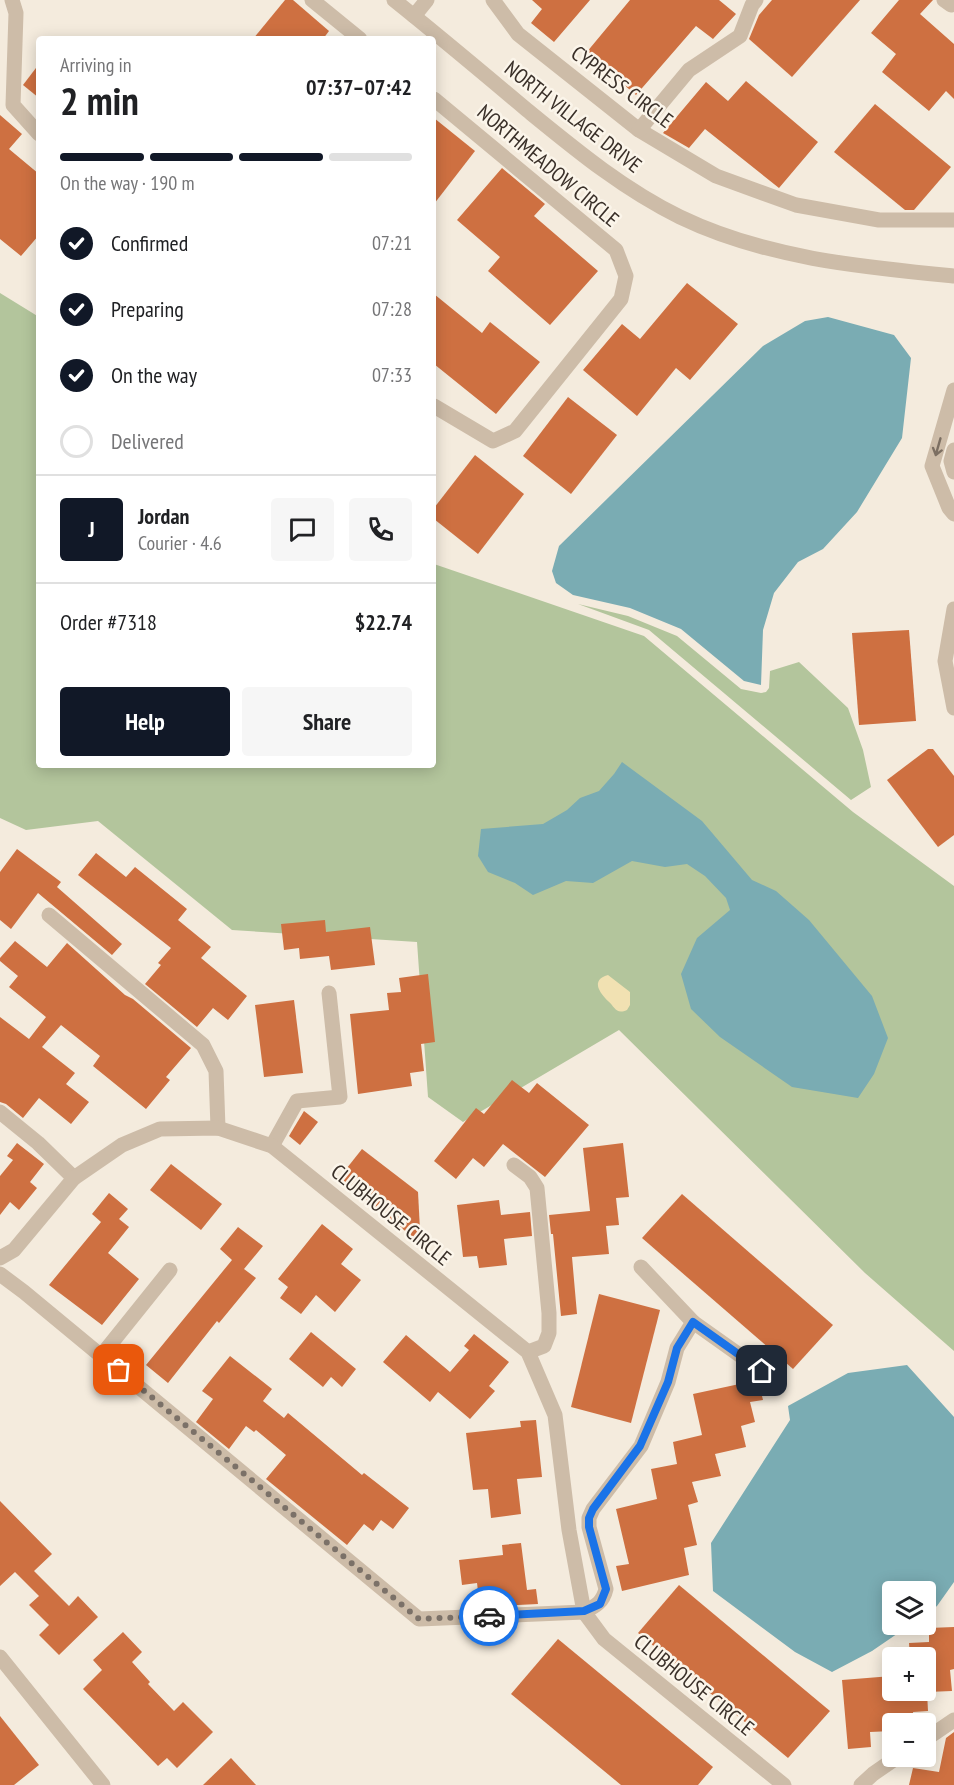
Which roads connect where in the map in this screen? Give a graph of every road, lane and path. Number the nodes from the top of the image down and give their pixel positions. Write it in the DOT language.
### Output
graph roads {
  1 [pos="12,0"];
  2 [pos="312,0"];
  3 [pos="394,0"];
  4 [pos="427,0"];
  5 [pos="493,0"];
  6 [pos="756,0"];
  7 [pos="414,16"];
  8 [pos="356,36"];
  9 [pos="436,101"];
  10 [pos="639,130"];
  11 [pos="36,131"];
  12 [pos="954,220"];
  13 [pos="954,276"];
  14 [pos="954,390"];
  15 [pos="436,407"];
  16 [pos="954,450"];
  17 [pos="954,472"];
  18 [pos="954,514"];
  19 [pos="954,609"];
  20 [pos="954,708"];
  21 [pos="49,915"];
  22 [pos="329,993"];
  23 [pos="4,1120"];
  24 [pos="218,1128"];
  25 [pos="272,1146"];
  26 [pos="514,1166"];
  27 [pos="74,1178"];
  28 [pos="0,1258"];
  29 [pos="641,1267"];
  30 [pos="170,1270"];
  31 [pos="0,1274"];
  32 [pos="693,1322"];
  33 [pos="528,1352"];
  34 [pos="101,1356"];
  35 [pos="779,1383"];
  36 [pos="584,1611"];
  37 [pos="0,1657"];
  38 [pos="954,1720"];
  39 [pos="936,1732"];
  40 [pos="883,1767"];
  41 [pos="103,1785"];
  42 [pos="784,1785"];
  43 [pos="861,1785"];
  1 -- 11 [label="street"];
  2 -- 8 [label="street"];
  3 -- 7 [label="street, NORTH VILLAGE DRIVE"];
  4 -- 7 [label="street"];
  5 -- 10 [label="street, CYPRESS CIRCLE"];
  6 -- 10 [label="street"];
  7 -- 13 [label="street, NORTH VILLAGE DRIVE"];
  9 -- 15 [label="street, NORTHMEADOW CIRCLE"];
  10 -- 12 [label="street, CYPRESS CIRCLE"];
  14 -- 18 [label="street, one-way"];
  16 -- 17 [label="street"];
  19 -- 20 [label="street"];
  21 -- 24 [label="street"];
  22 -- 25 [label="street"];
  23 -- 27 [label="street"];
  24 -- 25 [label="street, CLUBHOUSE CIRCLE"];
  24 -- 27 [label="street, CLUBHOUSE CIRCLE"];
  25 -- 33 [label="street, CLUBHOUSE CIRCLE"];
  26 -- 33 [label="street"];
  27 -- 28 [label="street, CLUBHOUSE CIRCLE"];
  29 -- 32 [label="street"];
  30 -- 34 [label="street"];
  31 -- 34 [label="street"];
  32 -- 35 [label="street"];
  32 -- 36 [label="street"];
  33 -- 36 [label="street, CLUBHOUSE CIRCLE"];
  34 -- 36 [label="street"];
  36 -- 42 [label="street, CLUBHOUSE CIRCLE"];
  37 -- 41 [label="street"];
  38 -- 39 [label="street"];
  40 -- 43 [label="street"];
}
